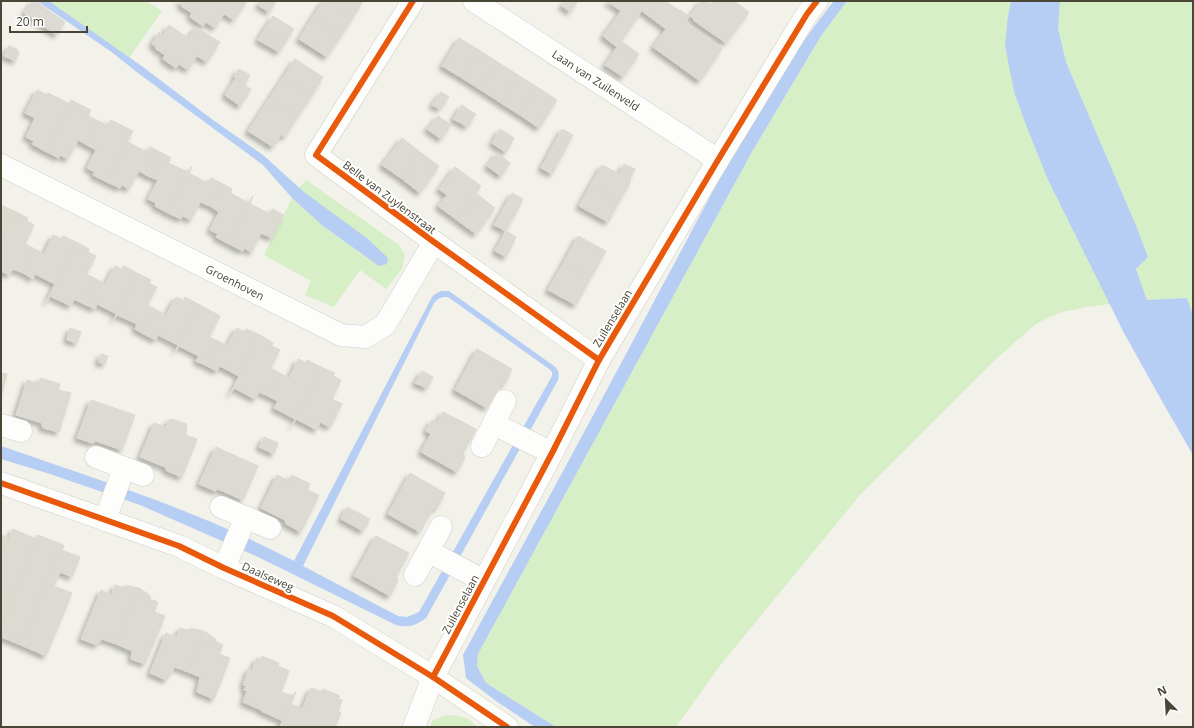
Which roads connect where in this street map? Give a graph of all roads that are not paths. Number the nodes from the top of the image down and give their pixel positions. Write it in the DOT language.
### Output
graph roads {
  1 [pos="413,1"];
  2 [pos="474,1"];
  3 [pos="817,1"];
  4 [pos="718,160"];
  5 [pos="1,165"];
  6 [pos="434,242"];
  7 [pos="599,360"];
  8 [pos="505,401"];
  9 [pos="494,424"];
  10 [pos="482,446"];
  11 [pos="552,454"];
  12 [pos="96,457"];
  13 [pos="1,483"];
  14 [pos="221,507"];
  15 [pos="107,513"];
  16 [pos="246,517"];
  17 [pos="441,527"];
  18 [pos="270,528"];
  19 [pos="428,551"];
  20 [pos="228,560"];
  21 [pos="415,575"];
  22 [pos="484,581"];
  23 [pos="433,677"];
  24 [pos="414,727"];
  25 [pos="507,727"];
  1 -- 6 [label="street, Belle van Zuylenstraat"];
  2 -- 4 [label="street, Laan van Zuilenveld"];
  3 -- 4 [label="street, Zuilenselaan"];
  4 -- 7 [label="street, Zuilenselaan"];
  5 -- 6 [label="street, Groenhoven"];
  6 -- 7 [label="street, Belle van Zuylenstraat"];
  7 -- 11 [label="street, Zuilenselaan"];
  8 -- 9 [label="street"];
  9 -- 10 [label="street"];
  9 -- 11 [label="street"];
  11 -- 22 [label="street, Zuilenselaan"];
  12 -- 15 [label="street"];
  13 -- 15 [label="street, Daalseweg"];
  14 -- 16 [label="street"];
  15 -- 20 [label="street, Daalseweg"];
  16 -- 18 [label="street"];
  16 -- 20 [label="street"];
  17 -- 19 [label="street"];
  19 -- 21 [label="street"];
  19 -- 22 [label="street"];
  20 -- 23 [label="street, Daalseweg"];
  22 -- 23 [label="street, Zuilenselaan"];
  23 -- 24 [label="street, Zuilenselaan"];
  23 -- 25 [label="street, Daalseweg"];
}
